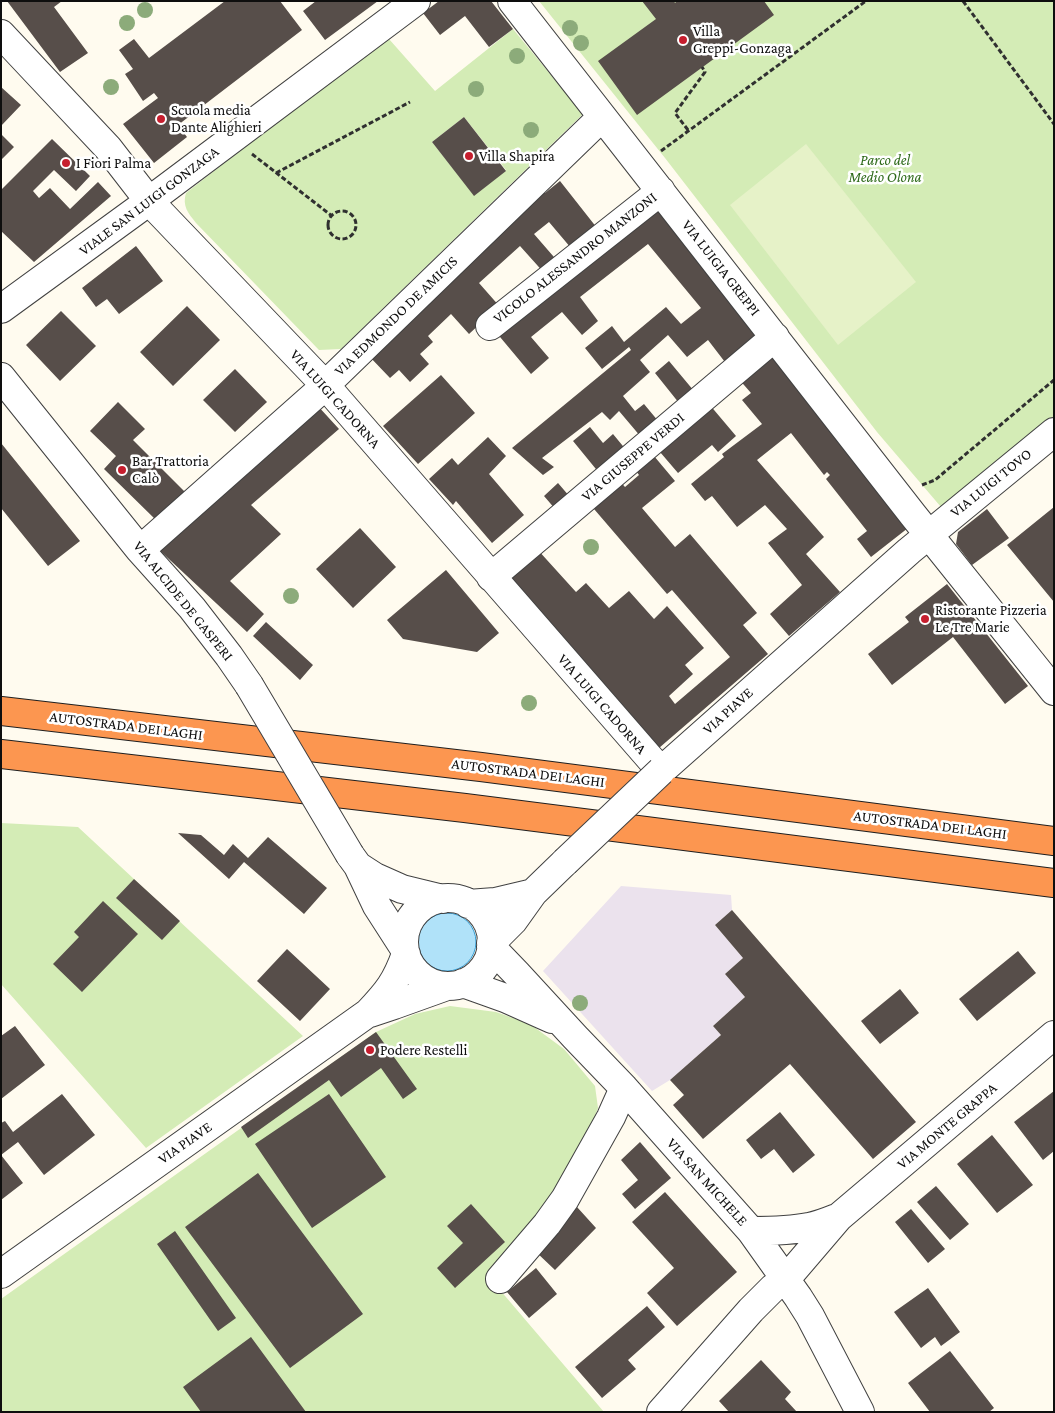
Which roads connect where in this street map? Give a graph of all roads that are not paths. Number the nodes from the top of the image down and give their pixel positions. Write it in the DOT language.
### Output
graph roads {
  1 [pos="416,1"];
  2 [pos="512,1"];
  3 [pos="1,34"];
  4 [pos="602,117"];
  5 [pos="661,191"];
  6 [pos="149,201"];
  7 [pos="1,309"];
  8 [pos="490,326"];
  9 [pos="774,337"];
  10 [pos="1,377"];
  11 [pos="324,385"];
  12 [pos="1054,432"];
  13 [pos="929,534"];
  14 [pos="140,550"];
  15 [pos="491,577"];
  16 [pos="1054,691"];
  17 [pos="1,711"];
  18 [pos="1,754"];
  19 [pos="660,772"];
  20 [pos="1054,841"];
  21 [pos="354,860"];
  22 [pos="1054,883"];
  23 [pos="533,893"];
  24 [pos="456,901"];
  25 [pos="491,945"];
  26 [pos="405,951"];
  27 [pos="455,984"];
  28 [pos="368,1013"];
  29 [pos="565,1026"];
  30 [pos="1054,1035"];
  31 [pos="624,1088"];
  32 [pos="839,1217"];
  33 [pos="751,1231"];
  34 [pos="1,1274"];
  35 [pos="500,1279"];
  36 [pos="786,1279"];
  37 [pos="661,1412"];
  38 [pos="860,1412"];
  1 -- 6 [label="street, VIALE SAN LUIGI GONZAGA"];
  2 -- 4 [label="street, VIA LUIGIA GREPPI"];
  3 -- 6 [label="street, VIA LUIGI CADORNA"];
  4 -- 5 [label="street, VIA LUIGIA GREPPI"];
  4 -- 11 [label="street, VIA EDMONDO DE AMICIS"];
  5 -- 8 [label="street, VICOLO ALESSANDRO MANZONI"];
  5 -- 9 [label="street, VIA LUIGIA GREPPI"];
  6 -- 7 [label="street, VIALE SAN LUIGI GONZAGA"];
  6 -- 11 [label="street, VIA LUIGI CADORNA"];
  9 -- 13 [label="street, VIA LUIGIA GREPPI"];
  9 -- 15 [label="street, VIA GIUSEPPE VERDI"];
  10 -- 14 [label="street, VIA ALCIDE DE GASPERI"];
  11 -- 14 [label="street, VIA EDMONDO DE AMICIS"];
  11 -- 15 [label="street, VIA LUIGI CADORNA"];
  12 -- 13 [label="street, VIA LUIGI TOVO"];
  13 -- 16 [label="street, VIA LUIGIA GREPPI"];
  13 -- 19 [label="street, VIA PIAVE"];
  14 -- 21 [label="street, VIA ALCIDE DE GASPERI, bridge"];
  15 -- 19 [label="street, VIA LUIGI CADORNA"];
  17 -- 20 [label="highway, AUTOSTRADA DEI LAGHI"];
  18 -- 22 [label="highway"];
  19 -- 23 [label="street, VIA PIAVE, bridge"];
  21 -- 24 [label="street, VIA ALCIDE DE GASPERI"];
  21 -- 26 [label="street, VIA ALCIDE DE GASPERI"];
  23 -- 24 [label="street, VIA PIAVE"];
  23 -- 25 [label="street, VIA PIAVE"];
  24 -- 25 [label="street"];
  24 -- 26 [label="street, VIA PIAVE"];
  25 -- 27 [label="street, VIA PIAVE"];
  25 -- 29 [label="street, VIA SAN MICHELE"];
  26 -- 27 [label="street"];
  26 -- 28 [label="street, VIA PIAVE"];
  27 -- 28 [label="street, VIA PIAVE"];
  27 -- 29 [label="street, VIA SAN MICHELE"];
  28 -- 34 [label="street, VIA PIAVE"];
  29 -- 31 [label="street, VIA SAN MICHELE"];
  30 -- 32 [label="street, VIA MONTE GRAPPA"];
  31 -- 33 [label="street, VIA SAN MICHELE"];
  31 -- 35 [label="street"];
  32 -- 33 [label="street, VIA MONTE GRAPPA"];
  32 -- 36 [label="street, VIA MONTE GRAPPA"];
  33 -- 36 [label="street, VIA SAN MICHELE"];
  36 -- 37 [label="street, VIA MONTE GRAPPA"];
  36 -- 38 [label="street, VIA SAN MICHELE"];
}
